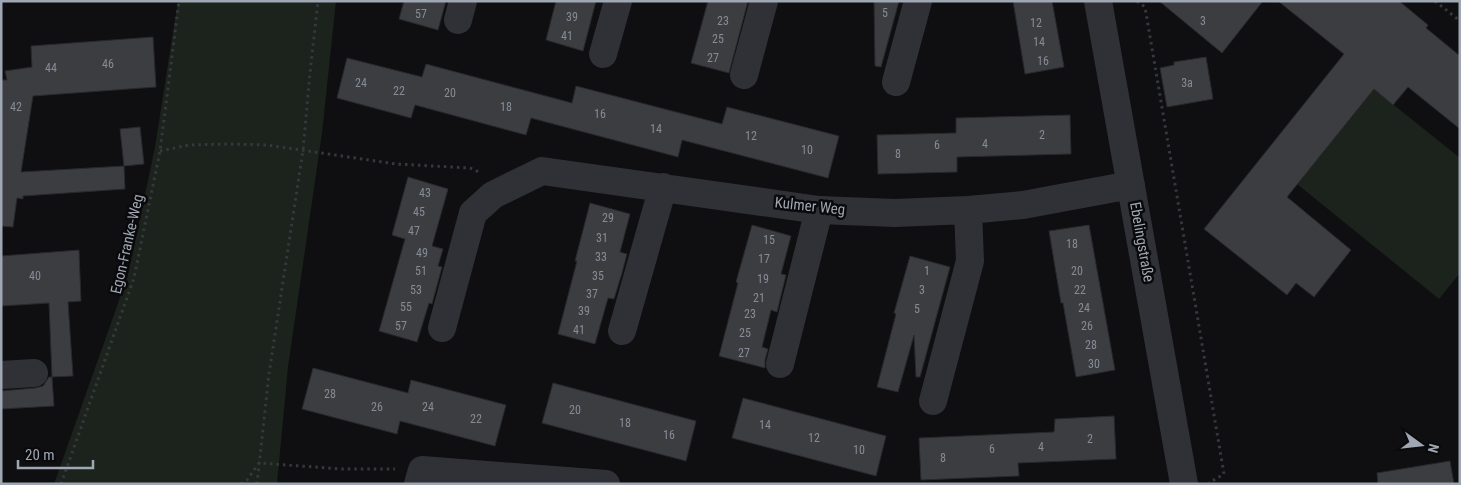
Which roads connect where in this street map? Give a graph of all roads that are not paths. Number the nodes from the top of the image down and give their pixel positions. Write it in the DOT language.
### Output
graph roads {
  1 [pos="618,1"];
  2 [pos="764,1"];
  3 [pos="918,1"];
  4 [pos="1098,1"];
  5 [pos="603,54"];
  6 [pos="744,75"];
  7 [pos="896,82"];
  8 [pos="1131,185"];
  9 [pos="663,187"];
  10 [pos="819,210"];
  11 [pos="968,210"];
  12 [pos="442,328"];
  13 [pos="622,331"];
  14 [pos="780,364"];
  15 [pos="34,373"];
  16 [pos="1,375"];
  17 [pos="934,401"];
  18 [pos="420,477"];
  19 [pos="577,483"];
  20 [pos="606,484"];
  21 [pos="1184,484"];
  1 -- 5 [label="street"];
  2 -- 6 [label="street"];
  3 -- 7 [label="street"];
  4 -- 8 [label="street, Ebelingstraße"];
  8 -- 11 [label="street, Kulmer Weg"];
  8 -- 21 [label="street, Ebelingstraße"];
  9 -- 10 [label="street, Kulmer Weg"];
  9 -- 12 [label="street, Kulmer Weg"];
  9 -- 13 [label="street"];
  10 -- 11 [label="street, Kulmer Weg"];
  10 -- 14 [label="street"];
  11 -- 17 [label="street"];
  15 -- 16 [label="street"];
  18 -- 19 [label="street"];
  19 -- 20 [label="street"];
}
